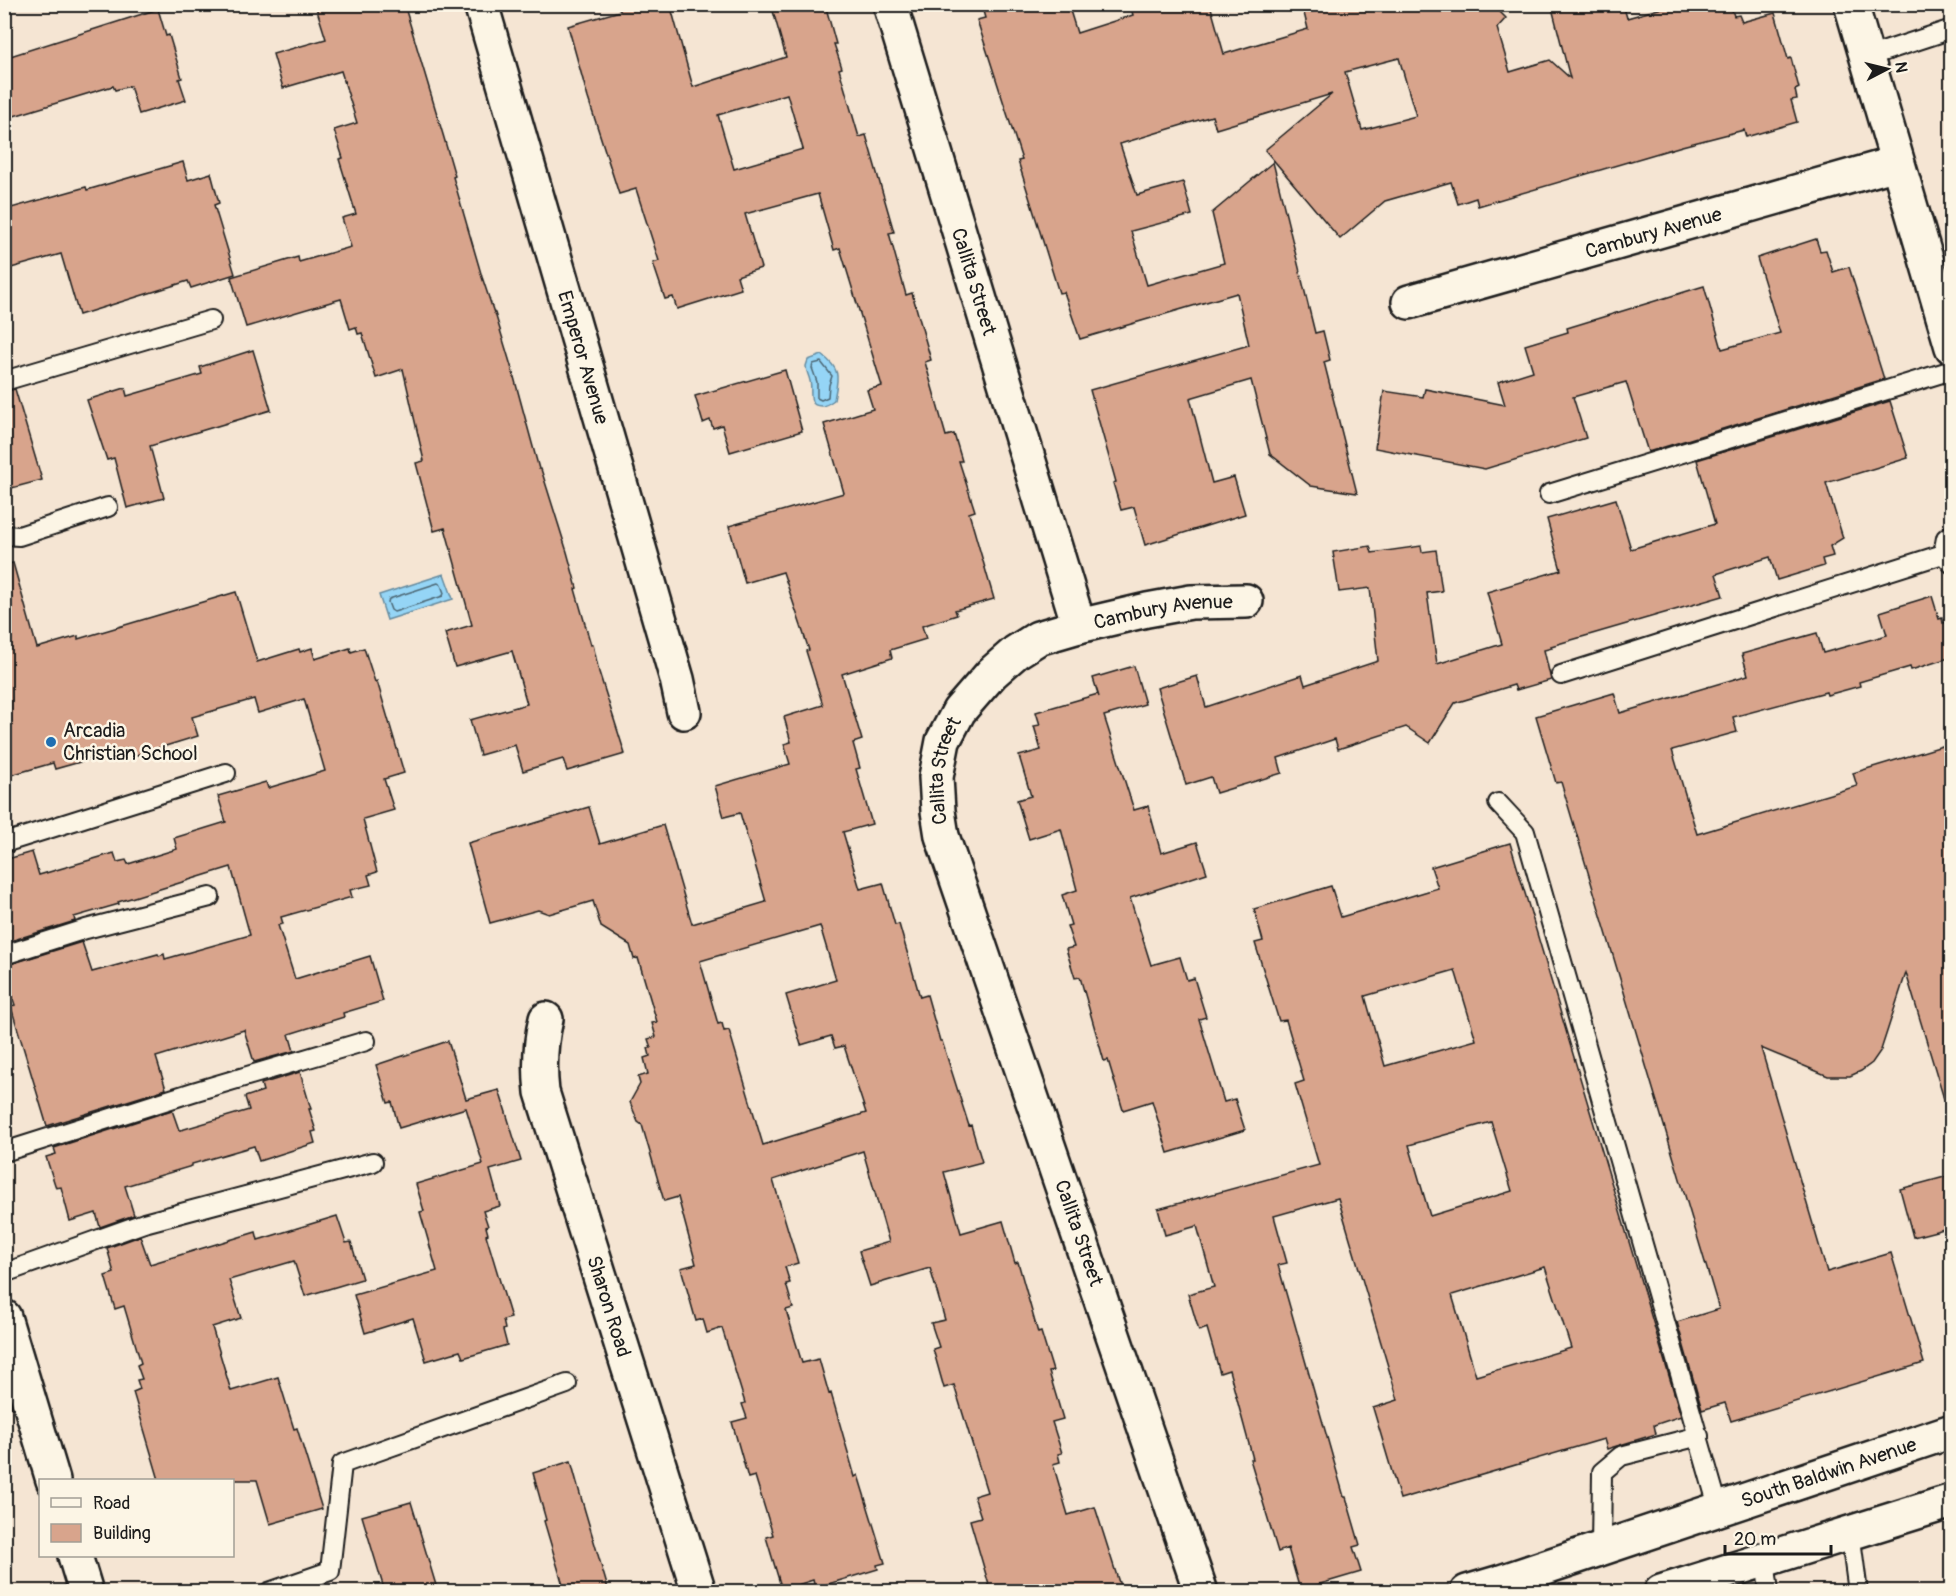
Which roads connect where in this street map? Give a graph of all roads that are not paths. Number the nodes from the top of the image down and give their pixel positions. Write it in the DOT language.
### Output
graph roads {
  1 [pos="481,4"];
  2 [pos="890,4"];
  3 [pos="1851,4"];
  4 [pos="1952,29"];
  5 [pos="1867,57"];
  6 [pos="1898,163"];
  7 [pos="1409,302"];
  8 [pos="211,320"];
  9 [pos="1952,347"];
  10 [pos="1952,370"];
  11 [pos="4,381"];
  12 [pos="1549,494"];
  13 [pos="108,507"];
  14 [pos="1952,534"];
  15 [pos="4,535"];
  16 [pos="1947,559"];
  17 [pos="1246,601"];
  18 [pos="1079,626"];
  19 [pos="1561,675"];
  20 [pos="684,711"];
  21 [pos="226,773"];
  22 [pos="1498,802"];
  23 [pos="4,843"];
  24 [pos="210,897"];
  25 [pos="4,955"];
  26 [pos="546,1019"];
  27 [pos="366,1041"];
  28 [pos="4,1152"];
  29 [pos="373,1162"];
  30 [pos="4,1273"];
  31 [pos="4,1317"];
  32 [pos="567,1384"];
  33 [pos="1952,1431"];
  34 [pos="1698,1436"];
  35 [pos="53,1479"];
  36 [pos="1952,1501"];
  37 [pos="1719,1510"];
  38 [pos="1850,1532"];
  39 [pos="1600,1549"];
  40 [pos="75,1557"];
  41 [pos="1765,1559"];
  42 [pos="86,1592"];
  43 [pos="269,1592"];
  44 [pos="699,1592"];
  45 [pos="1201,1592"];
  46 [pos="1467,1592"];
  47 [pos="1661,1592"];
  48 [pos="1769,1592"];
  49 [pos="1858,1592"];
  1 -- 20 [label="street, Emperor Avenue"];
  2 -- 18 [label="street, Callita Street"];
  3 -- 5 [label="street"];
  4 -- 5 [label="lane"];
  5 -- 6 [label="street"];
  6 -- 7 [label="street, Cambury Avenue"];
  6 -- 9 [label="street"];
  8 -- 11 [label="lane"];
  10 -- 12 [label="lane"];
  13 -- 15 [label="lane"];
  14 -- 16 [label="lane"];
  16 -- 19 [label="lane"];
  17 -- 18 [label="street, Cambury Avenue"];
  18 -- 45 [label="street, Callita Street"];
  21 -- 23 [label="lane"];
  22 -- 34 [label="lane"];
  24 -- 25 [label="lane"];
  26 -- 44 [label="street, Sharon Road"];
  27 -- 28 [label="lane"];
  29 -- 30 [label="lane"];
  31 -- 35 [label="street"];
  32 -- 43 [label="lane"];
  33 -- 37 [label="street, South Baldwin Avenue"];
  34 -- 37 [label="lane"];
  34 -- 39 [label="lane"];
  36 -- 38 [label="street"];
  37 -- 39 [label="street, South Baldwin Avenue"];
  38 -- 41 [label="street"];
  38 -- 49 [label="lane"];
  39 -- 46 [label="street, South Baldwin Avenue"];
  40 -- 42 [label="street"];
  41 -- 47 [label="street"];
  41 -- 48 [label="lane"];
}
